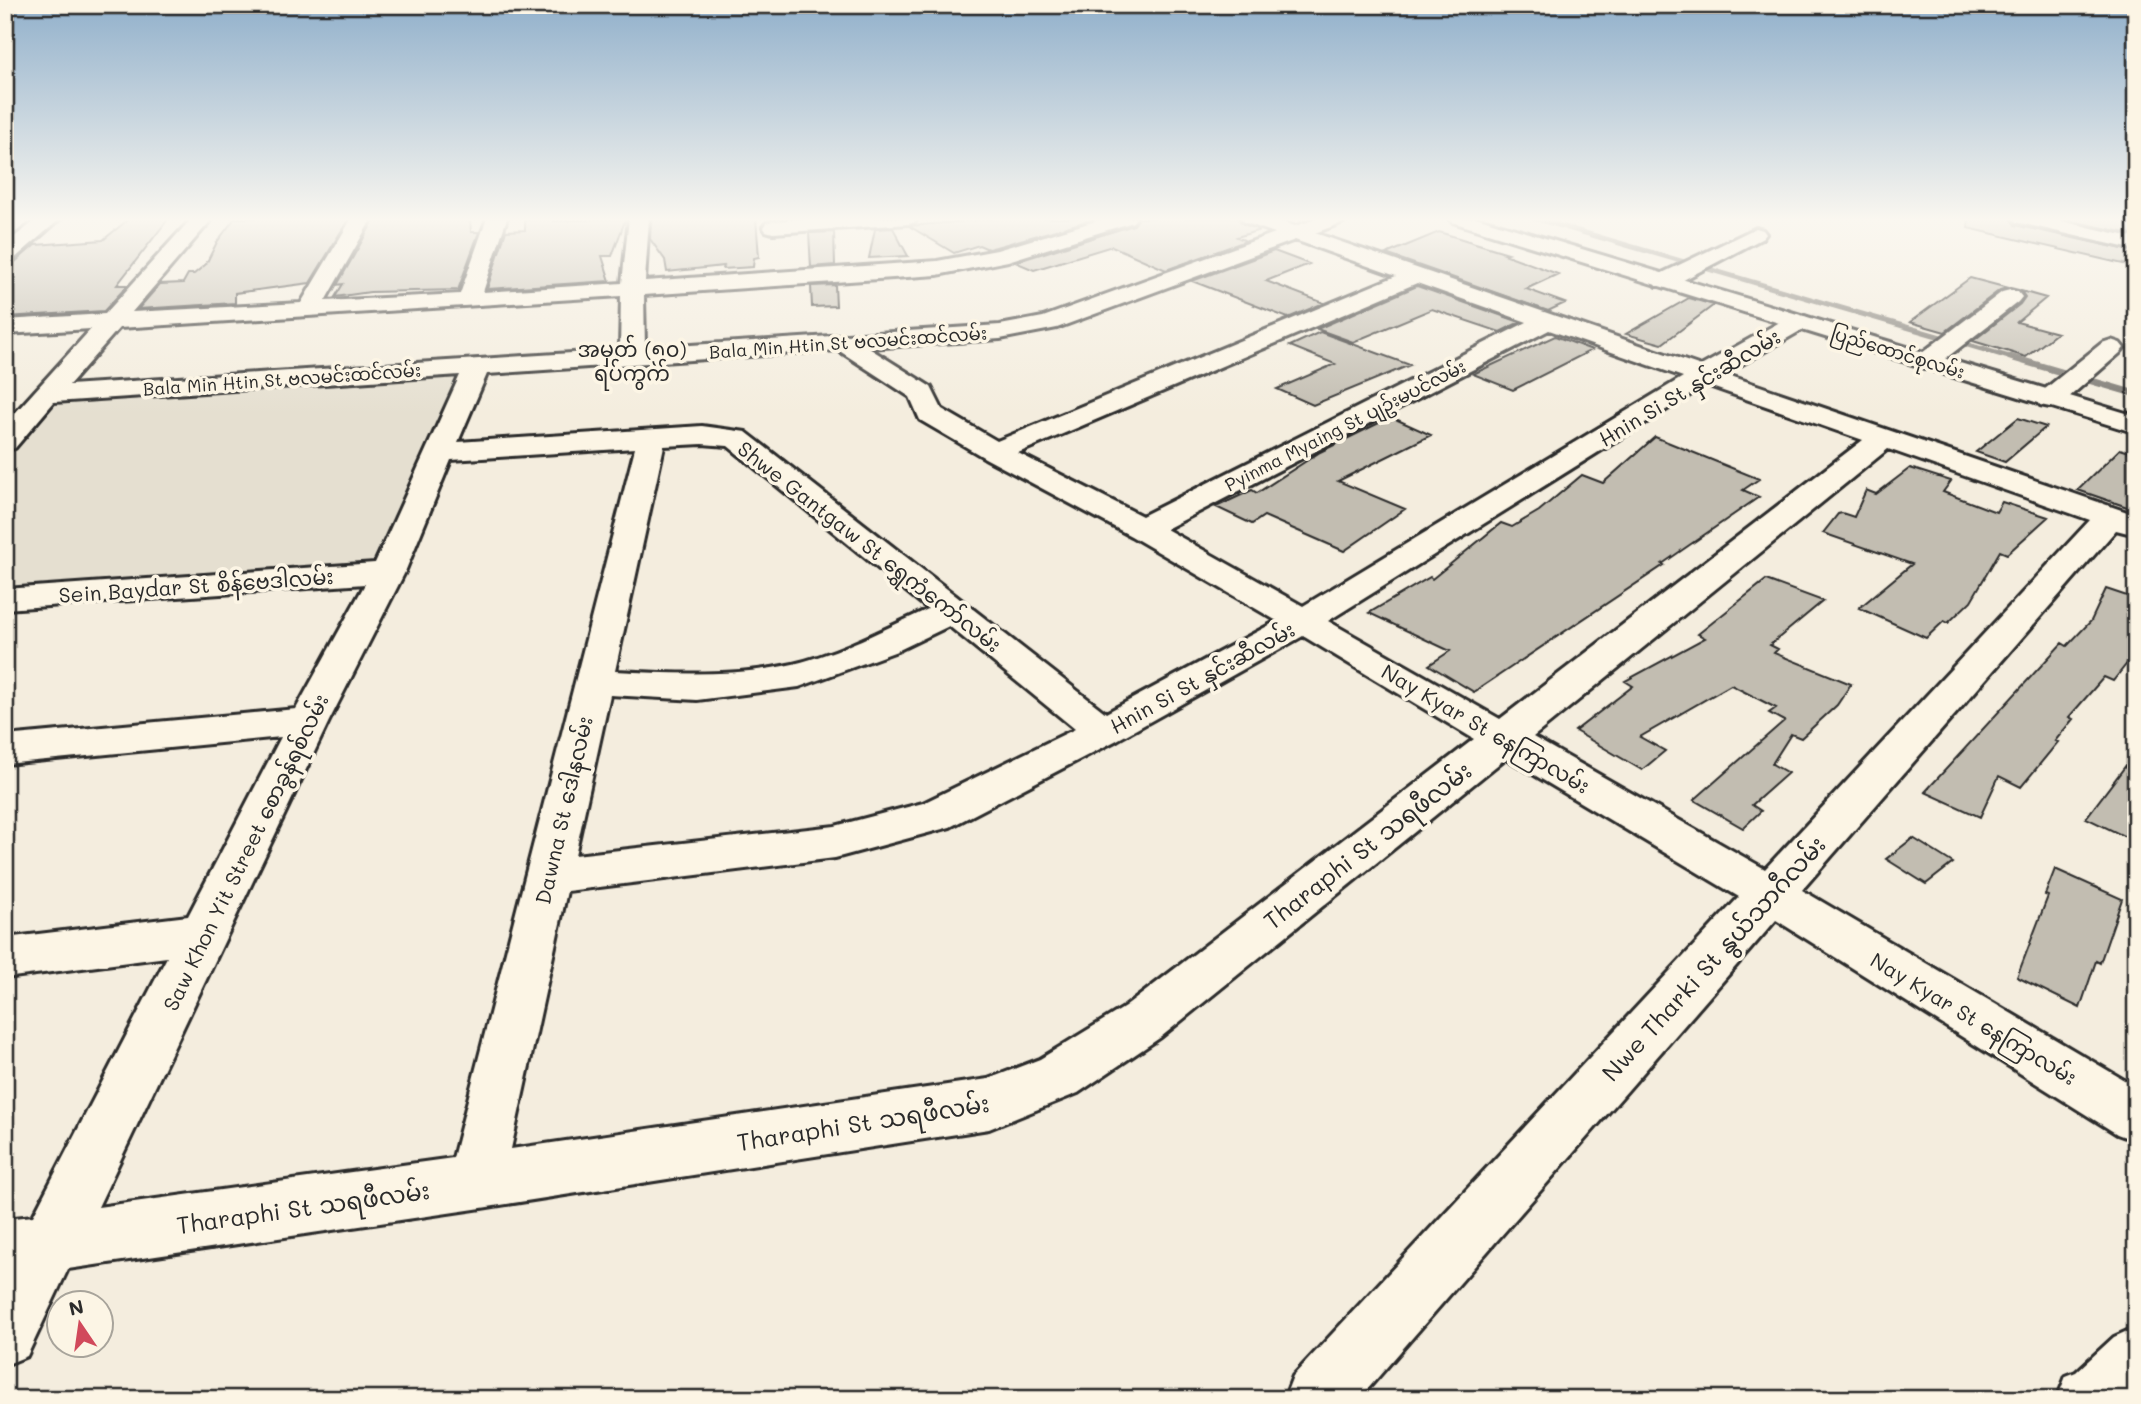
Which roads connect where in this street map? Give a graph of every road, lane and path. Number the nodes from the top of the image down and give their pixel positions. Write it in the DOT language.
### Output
graph roads {
  1 [pos="144,284"];
  2 [pos="324,284"];
  3 [pos="475,284"];
  4 [pos="634,284"];
  5 [pos="724,284"];
  6 [pos="1155,284"];
  7 [pos="1398,284"];
  8 [pos="1442,284"];
  9 [pos="1672,284"];
  10 [pos="633,290"];
  11 [pos="2010,297"];
  12 [pos="469,300"];
  13 [pos="309,309"];
  14 [pos="110,321"];
  15 [pos="1548,321"];
  16 [pos="1798,322"];
  17 [pos="5,327"];
  18 [pos="842,342"];
  19 [pos="2111,348"];
  20 [pos="632,355"];
  21 [pos="1927,361"];
  22 [pos="477,366"];
  23 [pos="1704,375"];
  24 [pos="46,395"];
  25 [pos="2050,399"];
  26 [pos="2136,425"];
  27 [pos="652,438"];
  28 [pos="1884,438"];
  29 [pos="5,442"];
  30 [pos="442,452"];
  31 [pos="995,452"];
  32 [pos="2123,522"];
  33 [pos="1142,529"];
  34 [pos="388,572"];
  35 [pos="5,599"];
  36 [pos="953,611"];
  37 [pos="1303,621"];
  38 [pos="593,682"];
  39 [pos="309,721"];
  40 [pos="1103,731"];
  41 [pos="1503,738"];
  42 [pos="5,750"];
  43 [pos="547,876"];
  44 [pos="1771,894"];
  45 [pos="204,933"];
  46 [pos="5,958"];
  47 [pos="2136,1116"];
  48 [pos="475,1182"];
  49 [pos="53,1242"];
  50 [pos="5,1249"];
  51 [pos="5,1334"];
  52 [pos="2136,1359"];
  53 [pos="1316,1399"];
  54 [pos="2089,1399"];
  1 -- 14 [label="street"];
  2 -- 13 [label="street"];
  3 -- 12 [label="street"];
  4 -- 10 [label="street"];
  5 -- 10 [label="street"];
  6 -- 18 [label="street, Bala Min Htin St ဗလမင်းထင်လမ်း"];
  7 -- 31 [label="street"];
  8 -- 15 [label="street"];
  9 -- 16 [label="street, ပြည်ထောင်စုလမ်း"];
  10 -- 12 [label="street"];
  10 -- 20 [label="street"];
  11 -- 21 [label="street"];
  12 -- 13 [label="street"];
  13 -- 14 [label="street"];
  14 -- 17 [label="street"];
  14 -- 24 [label="street"];
  15 -- 23 [label="street"];
  15 -- 33 [label="street, Pyinma Myaing St ပျဥ်းမပင်လမ်း"];
  16 -- 21 [label="street, ပြည်ထောင်စုလမ်း"];
  16 -- 23 [label="street, Hnin Si St နှင်းဆီလမ်း"];
  18 -- 20 [label="street, Bala Min Htin St ဗလမင်းထင်လမ်း"];
  18 -- 31 [label="street, Nay Kyar St နေကြာလမ်း"];
  19 -- 25 [label="street"];
  20 -- 22 [label="street, Bala Min Htin St ဗလမင်းထင်လမ်း"];
  21 -- 25 [label="street, ပြည်ထောင်စုလမ်း"];
  22 -- 24 [label="street, Bala Min Htin St ဗလမင်းထင်လမ်း"];
  22 -- 30 [label="street, Saw Khon Yit Street စောခွန်ရစ်လမ်း"];
  23 -- 28 [label="street"];
  23 -- 37 [label="street, Hnin Si St နှင်းဆီလမ်း"];
  24 -- 29 [label="street"];
  25 -- 26 [label="street, ပြည်ထောင်စုလမ်း"];
  27 -- 30 [label="street, Shwe Gantgaw St ရွှေကံကော်လမ်း"];
  27 -- 36 [label="street, Shwe Gantgaw St ရွှေကံကော်လမ်း"];
  27 -- 38 [label="street, Dawna St ဒေါနလမ်း"];
  28 -- 32 [label="street"];
  28 -- 41 [label="street, Tharaphi St သရဖီလမ်း"];
  30 -- 34 [label="street, Saw Khon Yit Street စောခွန်ရစ်လမ်း"];
  31 -- 33 [label="street, Nay Kyar St နေကြာလမ်း"];
  32 -- 44 [label="street, Nwe Tharki St နွယ်သာဂီလမ်း"];
  33 -- 37 [label="street, Nay Kyar St နေကြာလမ်း"];
  34 -- 35 [label="street, Sein Baydar St စိန်ဗေဒါလမ်း"];
  34 -- 39 [label="street, Saw Khon Yit Street စောခွန်ရစ်လမ်း"];
  36 -- 38 [label="street"];
  36 -- 40 [label="street, Shwe Gantgaw St ရွှေကံကော်လမ်း"];
  37 -- 40 [label="street, Hnin Si St နှင်းဆီလမ်း"];
  37 -- 41 [label="street, Nay Kyar St နေကြာလမ်း"];
  38 -- 43 [label="street, Dawna St ဒေါနလမ်း"];
  39 -- 42 [label="street"];
  39 -- 45 [label="street, Saw Khon Yit Street စောခွန်ရစ်လမ်း"];
  40 -- 43 [label="street, Hnin Si St နှင်းဆီလမ်း"];
  41 -- 44 [label="street, Nay Kyar St နေကြာလမ်း"];
  41 -- 48 [label="street, Tharaphi St သရဖီလမ်း"];
  43 -- 48 [label="street, Dawna St ဒေါနလမ်း"];
  44 -- 47 [label="street, Nay Kyar St နေကြာလမ်း"];
  44 -- 53 [label="street, Nwe Tharki St နွယ်သာဂီလမ်း"];
  45 -- 46 [label="street"];
  45 -- 49 [label="street, Saw Khon Yit Street စောခွန်ရစ်လမ်း"];
  48 -- 49 [label="street, Tharaphi St သရဖီလမ်း"];
  49 -- 50 [label="street, Tharaphi St သရဖီလမ်း"];
  49 -- 51 [label="street, Saw Khon Yit Street စောခွန်ရစ်လမ်း"];
  52 -- 54 [label="street"];
}
